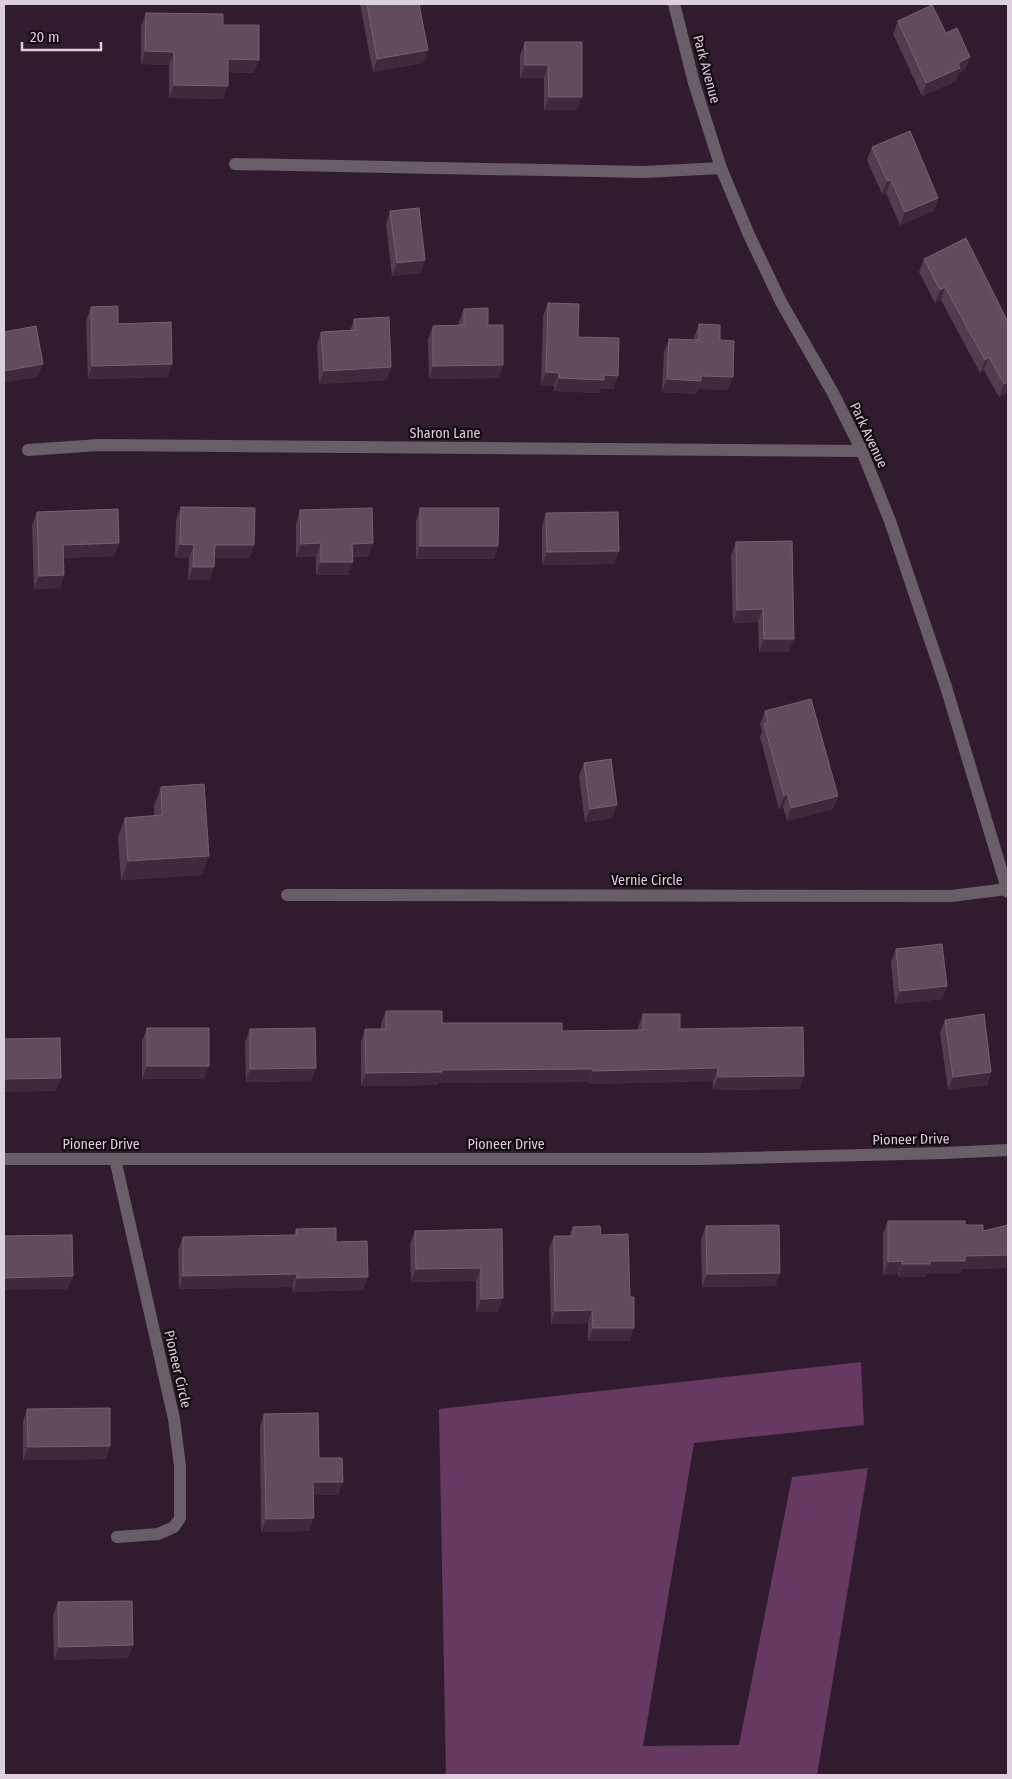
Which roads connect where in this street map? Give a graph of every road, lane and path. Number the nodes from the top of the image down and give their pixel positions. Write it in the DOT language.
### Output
graph roads {
  1 [pos="674,4"];
  2 [pos="236,164"];
  3 [pos="721,168"];
  4 [pos="28,450"];
  5 [pos="862,451"];
  6 [pos="1008,890"];
  7 [pos="287,895"];
  8 [pos="1008,1150"];
  9 [pos="4,1159"];
  10 [pos="115,1159"];
  11 [pos="116,1537"];
  1 -- 3 [label="street, Park Avenue"];
  2 -- 3 [label="street"];
  3 -- 5 [label="street, Park Avenue"];
  4 -- 5 [label="street, Sharon Lane"];
  5 -- 6 [label="street, Park Avenue"];
  6 -- 7 [label="street, Vernie Circle"];
  8 -- 10 [label="street, Pioneer Drive"];
  9 -- 10 [label="street, Pioneer Drive"];
  10 -- 11 [label="street, Pioneer Circle"];
}
